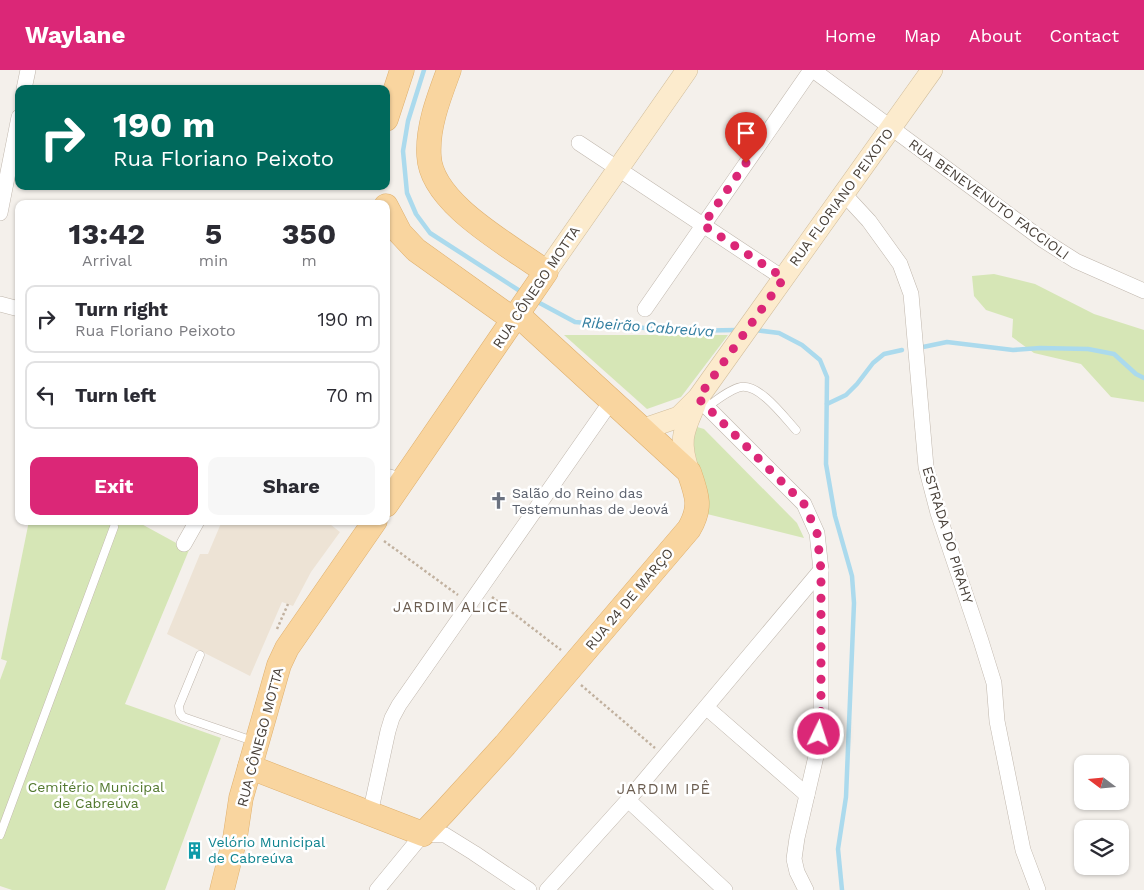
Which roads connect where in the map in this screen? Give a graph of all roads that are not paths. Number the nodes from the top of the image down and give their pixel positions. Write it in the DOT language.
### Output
graph roads {
  1 [pos="28,70"];
  2 [pos="402,70"];
  3 [pos="449,70"];
  4 [pos="687,70"];
  5 [pos="812,70"];
  6 [pos="932,70"];
  7 [pos="25,85"];
  8 [pos="390,107"];
  9 [pos="891,127"];
  10 [pos="15,137"];
  11 [pos="579,143"];
  12 [pos="618,169"];
  13 [pos="844,194"];
  14 [pos="390,213"];
  15 [pos="0,214"];
  16 [pos="703,225"];
  17 [pos="784,278"];
  18 [pos="541,279"];
  19 [pos="1144,291"];
  20 [pos="0,304"];
  21 [pos="15,308"];
  22 [pos="645,309"];
  23 [pos="518,314"];
  24 [pos="612,400"];
  25 [pos="702,403"];
  26 [pos="644,430"];
  27 [pos="796,430"];
  28 [pos="673,447"];
  29 [pos="394,478"];
  30 [pos="390,492"];
  31 [pos="195,525"];
  32 [pos="372,526"];
  33 [pos="114,527"];
  34 [pos="184,544"];
  35 [pos="821,570"];
  36 [pos="200,655"];
  37 [pos="707,708"];
  38 [pos="258,742"];
  39 [pos="250,768"];
  40 [pos="807,795"];
  41 [pos="628,800"];
  42 [pos="370,814"];
  43 [pos="422,834"];
  44 [pos="0,835"];
  45 [pos="222,890"];
  46 [pos="377,890"];
  47 [pos="529,890"];
  48 [pos="547,890"];
  49 [pos="725,890"];
  50 [pos="806,890"];
  51 [pos="1038,890"];
  1 -- 7 [label="street"];
  2 -- 8 [label="main road"];
  3 -- 18 [label="main road"];
  4 -- 12 [label="street, RUA CÔNEGO MOTTA"];
  5 -- 9 [label="street, RUA BENEVENUTO FACCIOLI"];
  5 -- 16 [label="street"];
  6 -- 9 [label="street, RUA FLORIANO PEIXOTO"];
  9 -- 13 [label="street, RUA FLORIANO PEIXOTO"];
  9 -- 19 [label="street, RUA BENEVENUTO FACCIOLI"];
  10 -- 15 [label="street"];
  11 -- 12 [label="street"];
  12 -- 16 [label="street"];
  12 -- 18 [label="street, RUA CÔNEGO MOTTA"];
  13 -- 17 [label="street, RUA FLORIANO PEIXOTO"];
  13 -- 51 [label="street, ESTRADA DO PIRAHY"];
  14 -- 23 [label="main road, RUA 24 DE MARÇO"];
  16 -- 17 [label="street"];
  16 -- 22 [label="street"];
  17 -- 25 [label="street, RUA FLORIANO PEIXOTO"];
  18 -- 23 [label="main road, RUA CÔNEGO MOTTA"];
  20 -- 21 [label="street"];
  23 -- 24 [label="main road, RUA 24 DE MARÇO"];
  23 -- 29 [label="main road, RUA CÔNEGO MOTTA"];
  24 -- 26 [label="main road, RUA 24 DE MARÇO"];
  24 -- 42 [label="street"];
  25 -- 26 [label="street"];
  25 -- 27 [label="lane"];
  25 -- 28 [label="street"];
  25 -- 35 [label="street"];
  26 -- 28 [label="main road, RUA 24 DE MARÇO"];
  28 -- 43 [label="main road, RUA 24 DE MARÇO"];
  29 -- 30 [label="main road, RUA CÔNEGO MOTTA"];
  31 -- 34 [label="street"];
  32 -- 38 [label="main road, RUA CÔNEGO MOTTA"];
  33 -- 44 [label="lane"];
  35 -- 37 [label="street"];
  35 -- 40 [label="street"];
  36 -- 38 [label="lane"];
  37 -- 40 [label="street"];
  37 -- 41 [label="street"];
  38 -- 39 [label="main road, RUA CÔNEGO MOTTA"];
  39 -- 42 [label="main road"];
  39 -- 45 [label="main road, RUA CÔNEGO MOTTA"];
  40 -- 50 [label="street"];
  41 -- 48 [label="street"];
  41 -- 49 [label="street"];
  42 -- 43 [label="main road"];
  43 -- 46 [label="street, RUA 24 DE MARÇO"];
  43 -- 47 [label="street"];
}
